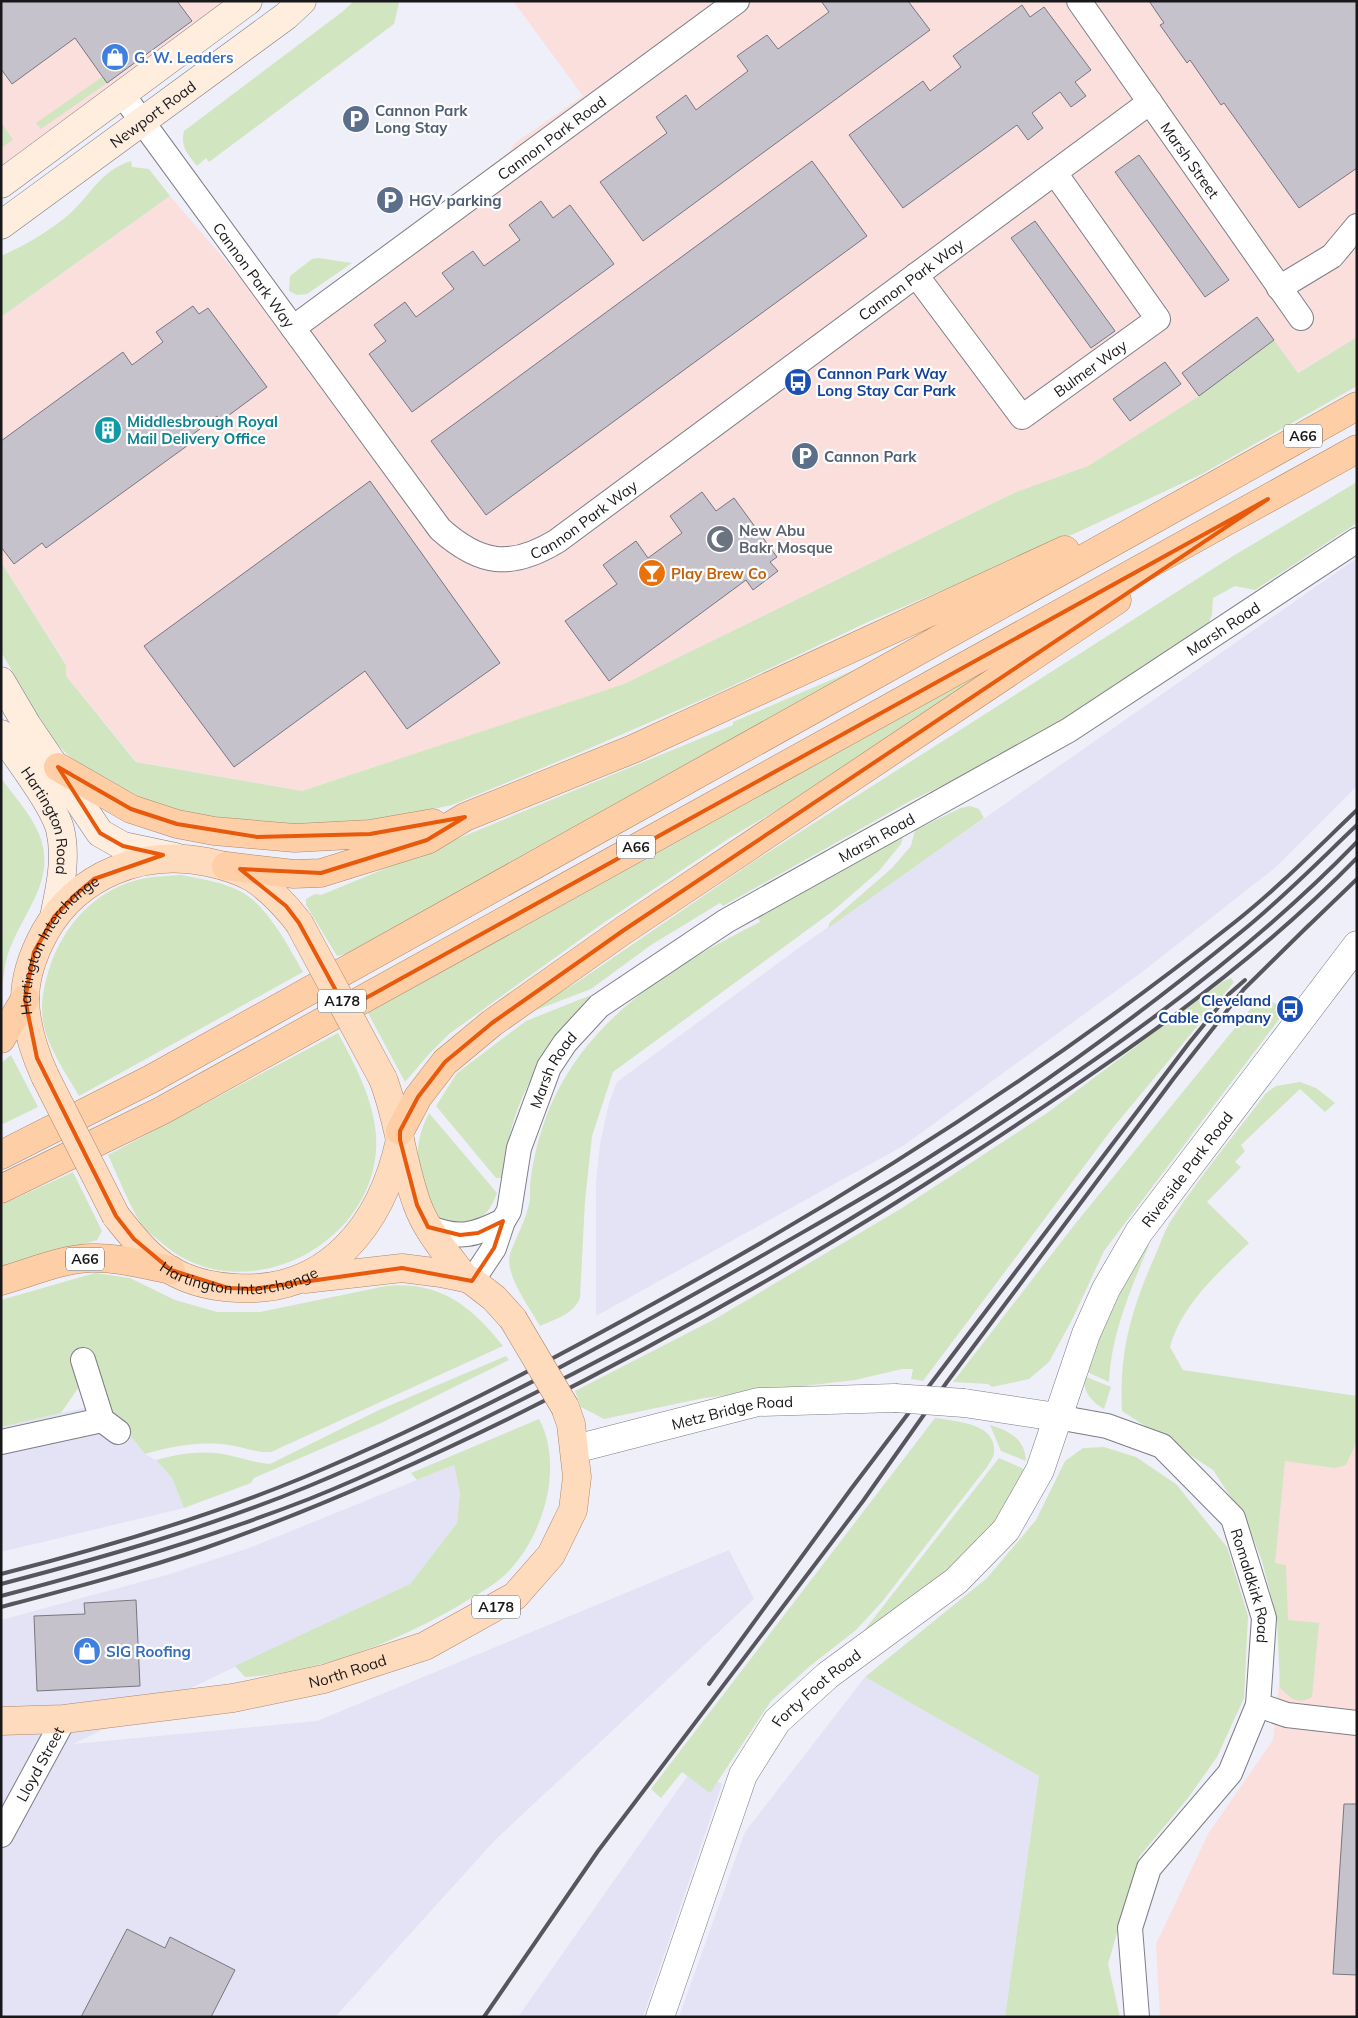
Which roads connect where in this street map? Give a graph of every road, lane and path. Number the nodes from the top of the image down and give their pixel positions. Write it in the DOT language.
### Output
graph roads {
  1 [pos="248,1"];
  2 [pos="302,1"];
  3 [pos="738,1"];
  4 [pos="1079,1"];
  5 [pos="122,94"];
  6 [pos="1150,102"];
  7 [pos="142,121"];
  8 [pos="1055,173"];
  9 [pos="1,184"];
  10 [pos="1,225"];
  11 [pos="1357,226"];
  12 [pos="916,275"];
  13 [pos="1279,288"];
  14 [pos="1301,318"];
  15 [pos="293,328"];
  16 [pos="1357,406"];
  17 [pos="1357,449"];
  18 [pos="1250,466"];
  19 [pos="1268,499"];
  20 [pos="1357,540"];
  21 [pos="1,681"];
  22 [pos="1,734"];
  23 [pos="58,768"];
  24 [pos="465,817"];
  25 [pos="177,858"];
  26 [pos="226,866"];
  27 [pos="54,917"];
  28 [pos="1357,945"];
  29 [pos="25,999"];
  30 [pos="1,1040"];
  31 [pos="400,1136"];
  32 [pos="1,1154"];
  33 [pos="1,1189"];
  34 [pos="503,1221"];
  35 [pos="428,1227"];
  36 [pos="171,1270"];
  37 [pos="468,1279"];
  38 [pos="301,1280"];
  39 [pos="1,1281"];
  40 [pos="83,1360"];
  41 [pos="1057,1417"];
  42 [pos="1,1442"];
  43 [pos="574,1449"];
  44 [pos="1258,1704"];
  45 [pos="64,1719"];
  46 [pos="1,1721"];
  47 [pos="1357,1722"];
  48 [pos="1,1835"];
  49 [pos="660,2017"];
  50 [pos="1138,2017"];
  1 -- 5 [label="main road"];
  2 -- 7 [label="main road, Newport Road"];
  3 -- 15 [label="street, Cannon Park Road"];
  4 -- 6 [label="street, Marsh Street"];
  5 -- 7 [label="street, Cannon Park Way"];
  5 -- 9 [label="main road"];
  6 -- 8 [label="street, Cannon Park Way"];
  6 -- 13 [label="street, Marsh Street"];
  7 -- 10 [label="main road, Newport Road"];
  7 -- 15 [label="street, Cannon Park Way"];
  8 -- 12 [label="street, Cannon Park Way"];
  8 -- 12 [label="street, Bulmer Way"];
  11 -- 13 [label="street"];
  12 -- 15 [label="street, Cannon Park Way"];
  13 -- 14 [label="street, Marsh Street"];
  16 -- 18 [label="highway, A66"];
  17 -- 19 [label="highway, A66"];
  18 -- 24 [label="highway, A66"];
  18 -- 32 [label="highway, A66"];
  19 -- 31 [label="highway"];
  19 -- 33 [label="highway, A66"];
  20 -- 34 [label="street, Marsh Road"];
  21 -- 23 [label="main road, Hartington Road"];
  22 -- 27 [label="main road, Hartington Road"];
  23 -- 24 [label="highway"];
  23 -- 25 [label="main road, Hartington Road"];
  24 -- 26 [label="highway, A66"];
  25 -- 26 [label="main road, Hartington Interchange / A178"];
  25 -- 27 [label="main road, Hartington Interchange / A178"];
  26 -- 31 [label="main road, Hartington Interchange / A178, bridge"];
  27 -- 29 [label="main road, Hartington Interchange / A178"];
  28 -- 41 [label="street, Riverside Park Road"];
  29 -- 30 [label="highway"];
  29 -- 36 [label="main road, Hartington Interchange / A178, bridge"];
  31 -- 35 [label="main road, A178"];
  31 -- 38 [label="main road, Hartington Interchange / A178"];
  34 -- 35 [label="street"];
  34 -- 37 [label="street, Marsh Road"];
  35 -- 37 [label="main road, A178"];
  36 -- 38 [label="main road, Hartington Interchange / A178"];
  36 -- 39 [label="highway, A66"];
  37 -- 38 [label="main road, A178"];
  37 -- 43 [label="main road, A178, bridge"];
  40 -- 42 [label="street"];
  41 -- 43 [label="street, Metz Bridge Road, bridge"];
  41 -- 44 [label="street, Romaldkirk Road"];
  41 -- 49 [label="street, Forty Foot Road"];
  43 -- 45 [label="main road, North Road / A178"];
  44 -- 47 [label="street"];
  44 -- 50 [label="street, Romaldkirk Road"];
  45 -- 46 [label="main road, North Road / A178"];
  45 -- 48 [label="street, Lloyd Street"];
}
